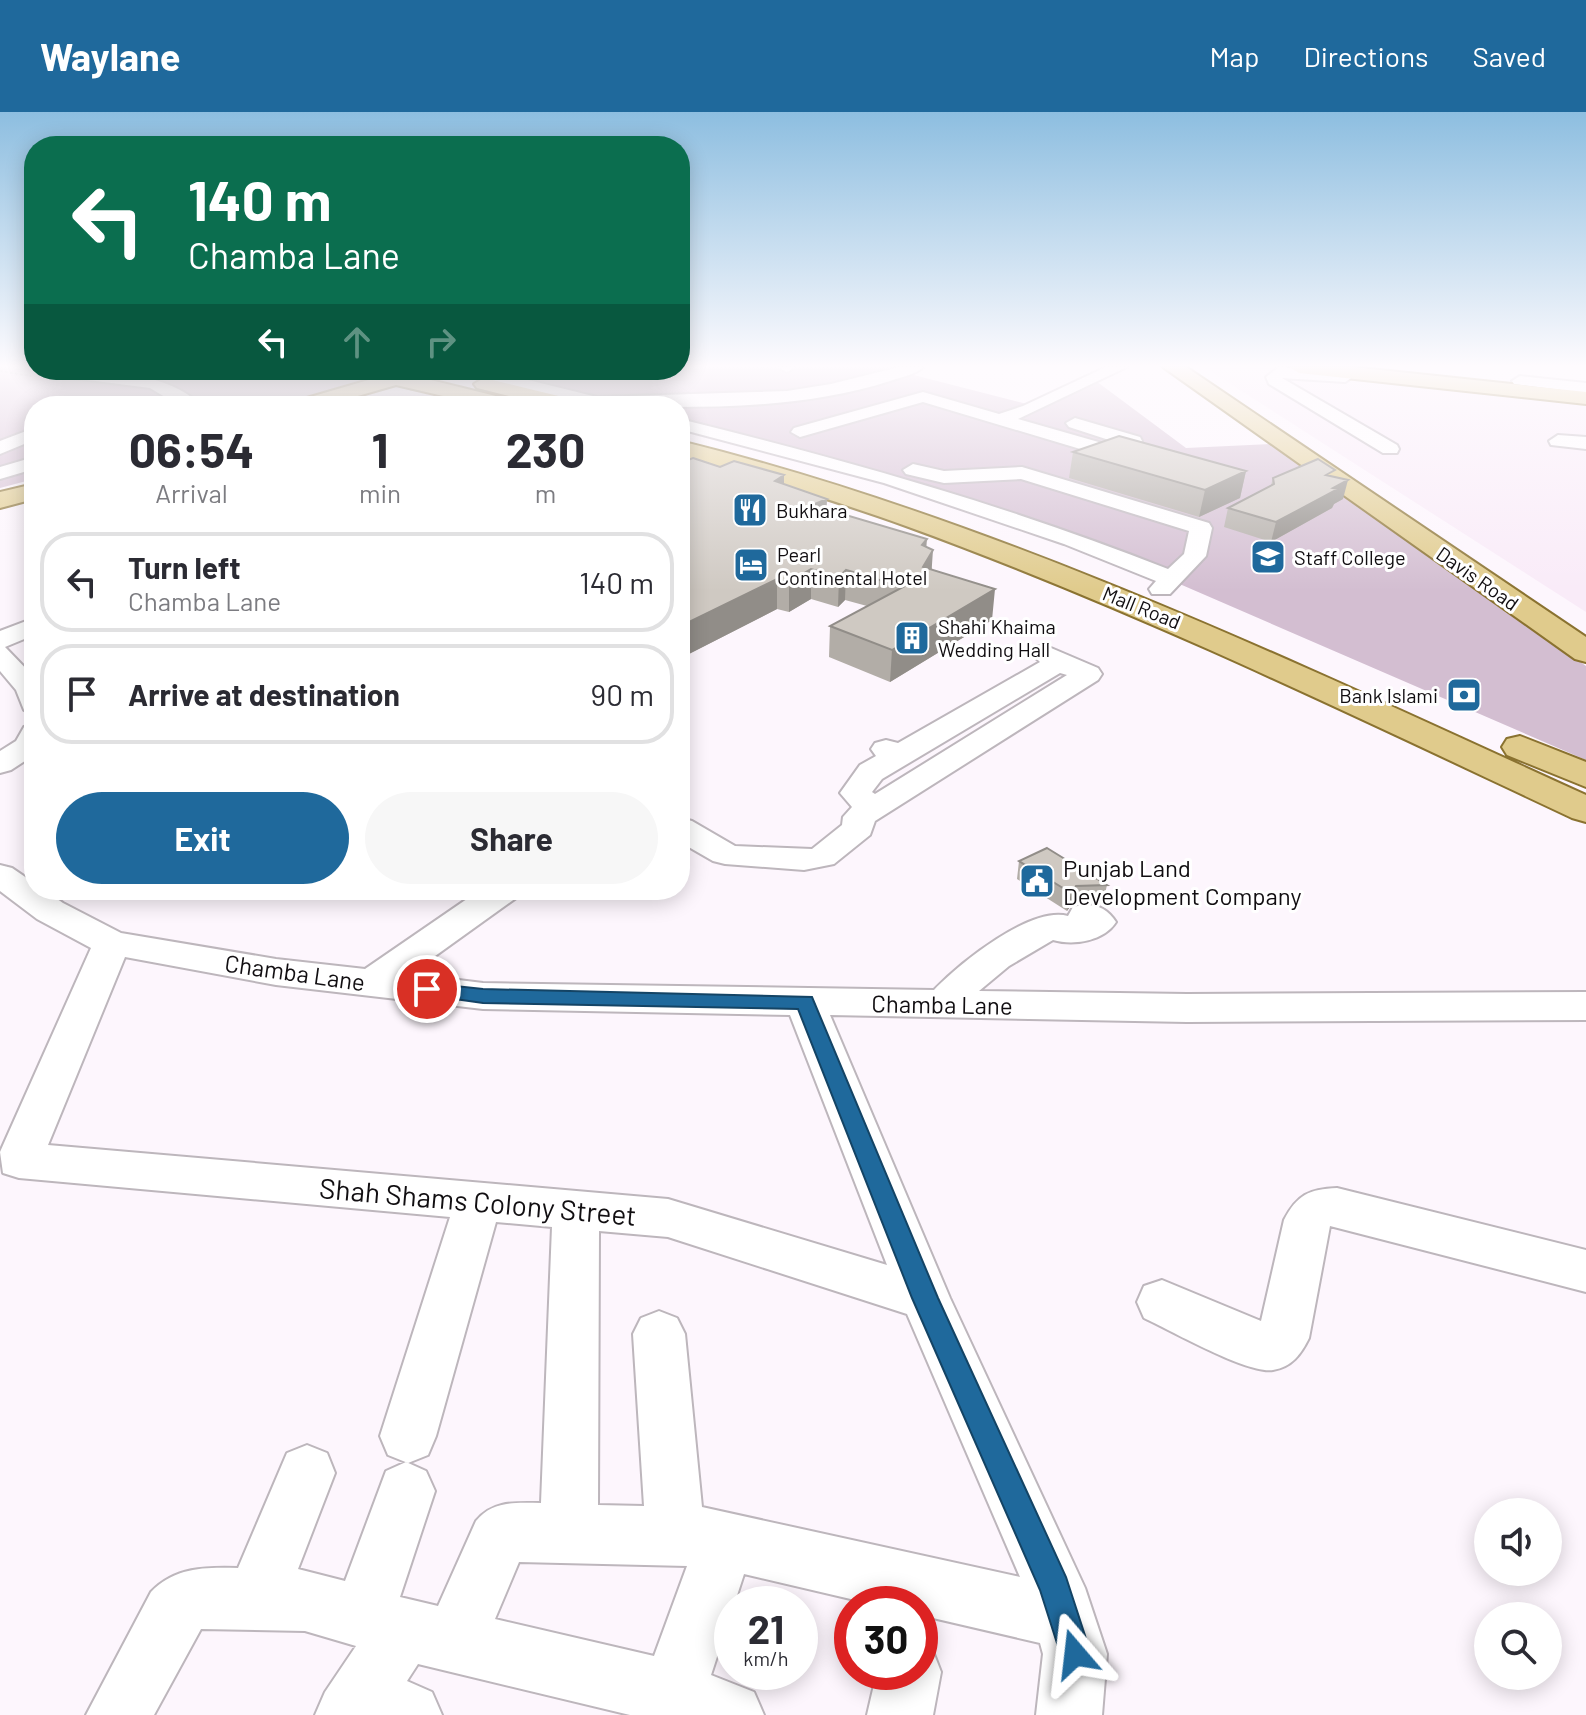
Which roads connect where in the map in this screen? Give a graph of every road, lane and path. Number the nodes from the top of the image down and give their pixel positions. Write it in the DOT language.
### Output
graph roads {
  1 [pos="719,442"];
  2 [pos="748,442"];
  3 [pos="829,442"];
  4 [pos="1077,442"];
  5 [pos="1130,442"];
  6 [pos="1281,442"];
  7 [pos="1299,442"];
  8 [pos="1378,442"];
  9 [pos="1101,449"];
  10 [pos="1390,449"];
  11 [pos="690,451"];
  12 [pos="24,466"];
  13 [pos="0,473"];
  14 [pos="1037,476"];
  15 [pos="24,486"];
  16 [pos="0,492"];
  17 [pos="24,494"];
  18 [pos="0,500"];
  19 [pos="1167,584"];
  20 [pos="24,633"];
  21 [pos="1586,638"];
  22 [pos="1,650"];
  23 [pos="24,651"];
  24 [pos="1586,652"];
  25 [pos="24,682"];
  26 [pos="1109,683"];
  27 [pos="1444,713"];
  28 [pos="1501,738"];
  29 [pos="24,749"];
  30 [pos="0,764"];
  31 [pos="1586,776"];
  32 [pos="1586,810"];
  33 [pos="868,817"];
  34 [pos="690,834"];
  35 [pos="0,875"];
  36 [pos="24,892"];
  37 [pos="35,900"];
  38 [pos="490,900"];
  39 [pos="1086,915"];
  40 [pos="112,943"];
  41 [pos="372,983"];
  42 [pos="805,1002"];
  43 [pos="944,1004"];
  44 [pos="1586,1006"];
  45 [pos="1187,1008"];
  46 [pos="1586,1023"];
  47 [pos="10,1167"];
  48 [pos="478,1202"];
  49 [pos="576,1210"];
  50 [pos="1586,1271"];
  51 [pos="925,1298"];
  52 [pos="1162,1302"];
  53 [pos="659,1334"];
  54 [pos="307,1473"];
  55 [pos="569,1533"];
  56 [pos="700,1538"];
  57 [pos="867,1586"];
  58 [pos="255,1600"];
  59 [pos="938,1604"];
  60 [pos="1064,1618"];
  61 [pos="407,1629"];
  62 [pos="905,1690"];
  63 [pos="669,1704"];
  64 [pos="373,1708"];
  65 [pos="119,1715"];
  66 [pos="731,1715"];
  67 [pos="900,1715"];
  68 [pos="1069,1715"];
  1 -- 19 [label="main road, Mall Road"];
  2 -- 19 [label="street"];
  3 -- 14 [label="street"];
  4 -- 9 [label="street"];
  5 -- 9 [label="street"];
  6 -- 24 [label="main road, Davis Road"];
  7 -- 21 [label="main road, Davis Road"];
  8 -- 10 [label="street"];
  9 -- 14 [label="street"];
  11 -- 32 [label="main road, Mall Road"];
  12 -- 13 [label="street"];
  14 -- 19 [label="street"];
  15 -- 16 [label="main road"];
  17 -- 18 [label="main road"];
  19 -- 27 [label="main road, Mall Road"];
  20 -- 22 [label="street"];
  22 -- 23 [label="street"];
  22 -- 25 [label="street"];
  26 -- 33 [label="street"];
  28 -- 31 [label="main road"];
  29 -- 30 [label="street"];
  33 -- 33 [label="street"];
  33 -- 34 [label="street"];
  35 -- 36 [label="street, Chamba Lane"];
  37 -- 40 [label="street, Chamba Lane"];
  38 -- 41 [label="street"];
  39 -- 43 [label="street"];
  40 -- 41 [label="street, Chamba Lane"];
  40 -- 47 [label="street, Shah Shams Colony Street"];
  41 -- 42 [label="street, Chamba Lane"];
  42 -- 43 [label="street, Chamba Lane"];
  42 -- 51 [label="street"];
  43 -- 45 [label="street, Chamba Lane"];
  44 -- 45 [label="street, Chamba Lane"];
  45 -- 46 [label="street, Chamba Lane"];
  47 -- 48 [label="street, Shah Shams Colony Street"];
  48 -- 49 [label="street, Shah Shams Colony Street"];
  48 -- 61 [label="street"];
  49 -- 51 [label="street, Shah Shams Colony Street"];
  49 -- 55 [label="street"];
  50 -- 52 [label="street"];
  51 -- 60 [label="street"];
  53 -- 56 [label="street"];
  54 -- 58 [label="street"];
  55 -- 56 [label="street"];
  55 -- 61 [label="street"];
  56 -- 57 [label="street"];
  56 -- 63 [label="street"];
  58 -- 61 [label="street"];
  58 -- 65 [label="street"];
  59 -- 60 [label="street"];
  60 -- 68 [label="street"];
  61 -- 63 [label="street"];
  61 -- 64 [label="street"];
  62 -- 67 [label="street"];
  63 -- 66 [label="street"];
}
